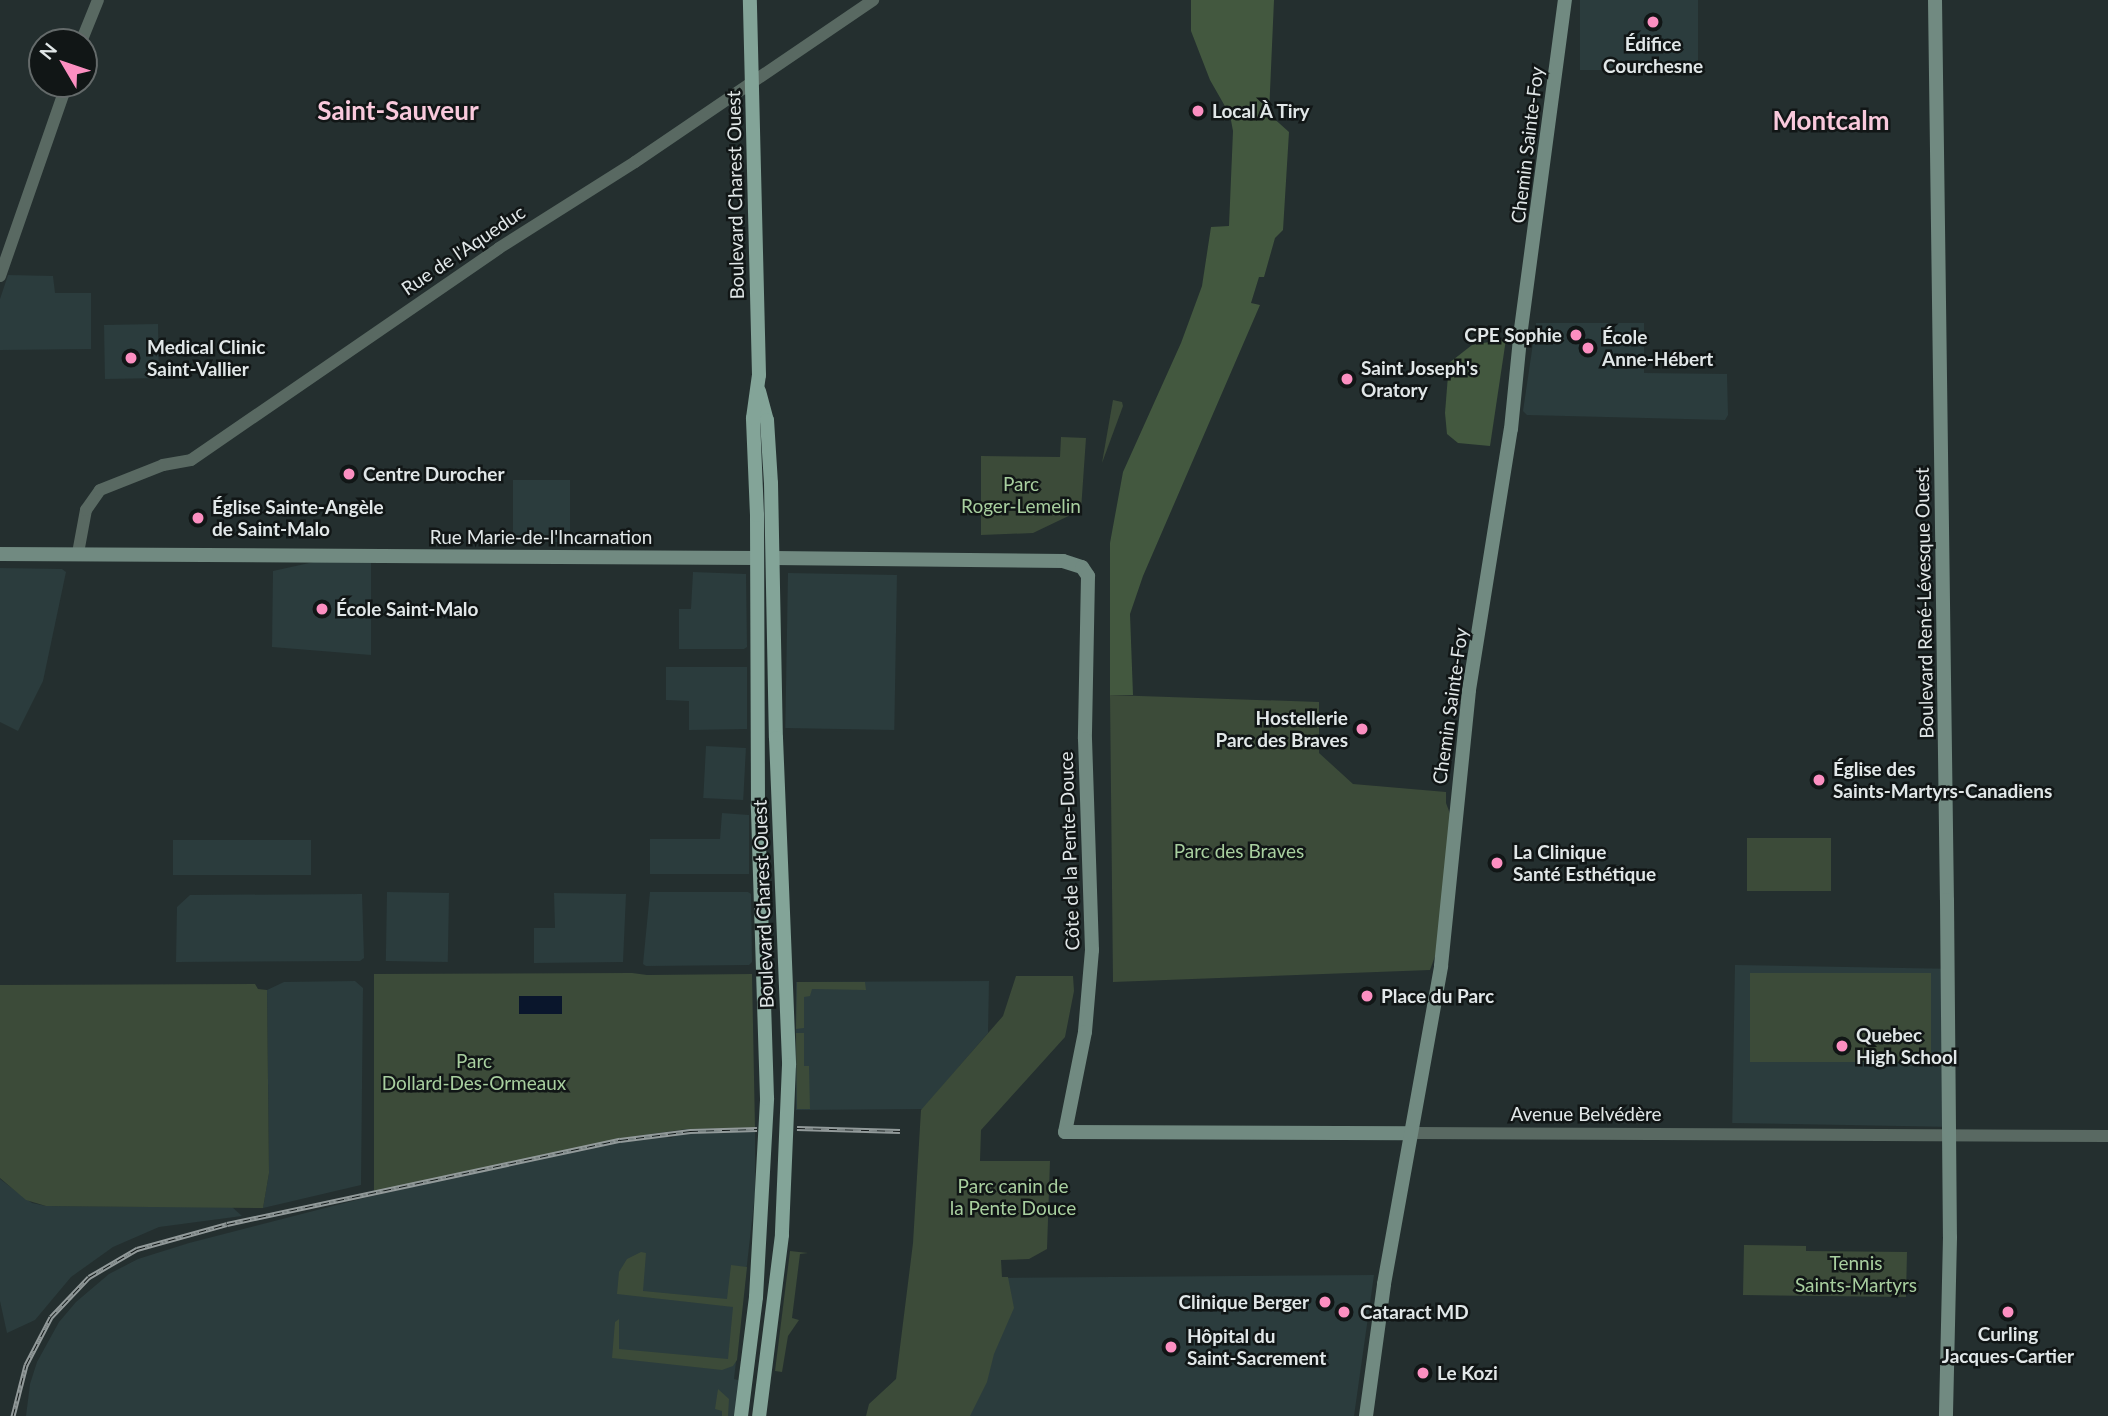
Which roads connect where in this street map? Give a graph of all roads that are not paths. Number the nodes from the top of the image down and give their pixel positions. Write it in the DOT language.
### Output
graph roads {
  1 [pos="98,0"];
  2 [pos="750,0"];
  3 [pos="873,0"];
  4 [pos="1565,0"];
  5 [pos="1934,0"];
  6 [pos="87,28"];
  7 [pos="751,81"];
  8 [pos="62,98"];
  9 [pos="0,276"];
  10 [pos="758,390"];
  11 [pos="78,553"];
  12 [pos="0,554"];
  13 [pos="757,558"];
  14 [pos="773,558"];
  15 [pos="1082,567"];
  16 [pos="1065,1132"];
  17 [pos="1410,1133"];
  18 [pos="1948,1136"];
  19 [pos="2108,1136"];
  20 [pos="741,1416"];
  21 [pos="760,1416"];
  22 [pos="1366,1416"];
  23 [pos="1946,1416"];
  1 -- 6 [label="street"];
  2 -- 7 [label="main road, Boulevard Charest Ouest"];
  3 -- 7 [label="street, Rue de l'Aqueduc"];
  4 -- 17 [label="main road, Chemin Sainte-Foy"];
  5 -- 18 [label="main road, Boulevard René-Lévesque Ouest"];
  7 -- 10 [label="main road, Boulevard Charest Ouest"];
  7 -- 11 [label="street, Rue de l'Aqueduc"];
  8 -- 9 [label="street"];
  10 -- 13 [label="main road, Boulevard Charest Ouest"];
  10 -- 14 [label="main road, Boulevard Charest Ouest"];
  11 -- 12 [label="main road, Rue Marie-de-l'Incarnation"];
  11 -- 13 [label="main road, Rue Marie-de-l'Incarnation"];
  13 -- 14 [label="street, Rue Marie-de-l'Incarnation"];
  13 -- 20 [label="main road, Boulevard Charest Ouest"];
  14 -- 15 [label="main road, Rue Marie-de-l'Incarnation"];
  14 -- 21 [label="main road, Boulevard Charest Ouest"];
  15 -- 16 [label="main road, Côte de la Pente-Douce"];
  16 -- 17 [label="main road, Avenue Belvédère"];
  17 -- 18 [label="street, Avenue Belvédère"];
  17 -- 22 [label="main road, Chemin Sainte-Foy"];
  18 -- 19 [label="street, Avenue Belvédère"];
  18 -- 23 [label="main road, Boulevard René-Lévesque Ouest"];
}
